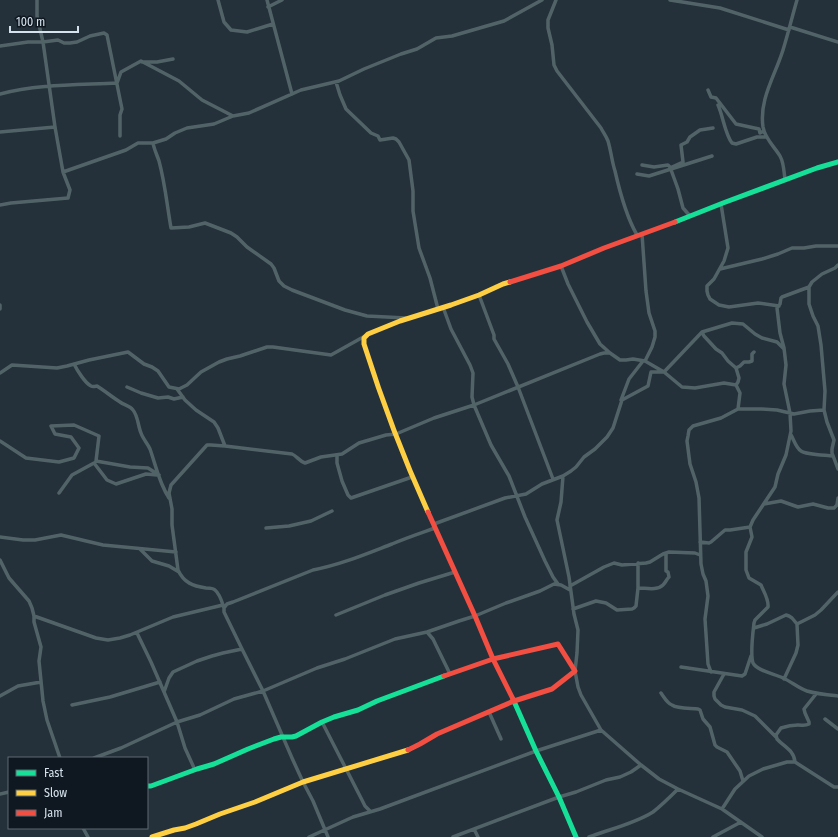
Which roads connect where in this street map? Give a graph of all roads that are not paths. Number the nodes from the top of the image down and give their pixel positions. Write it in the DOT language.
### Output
graph roads {
  1 [pos="37,0"];
  2 [pos="218,0"];
  3 [pos="267,0"];
  4 [pos="282,0"];
  5 [pos="542,0"];
  6 [pos="556,0"];
  7 [pos="670,0"];
  8 [pos="797,0"];
  9 [pos="268,7"];
  10 [pos="273,24"];
  11 [pos="789,29"];
  12 [pos="43,42"];
  13 [pos="838,42"];
  14 [pos="0,46"];
  15 [pos="173,59"];
  16 [pos="141,62"];
  17 [pos="336,82"];
  18 [pos="117,83"];
  19 [pos="49,86"];
  20 [pos="708,90"];
  21 [pos="0,94"];
  22 [pos="292,94"];
  23 [pos="718,104"];
  24 [pos="233,116"];
  25 [pos="55,127"];
  26 [pos="713,128"];
  27 [pos="764,131"];
  28 [pos="0,132"];
  29 [pos="120,136"];
  30 [pos="766,137"];
  31 [pos="153,143"];
  32 [pos="712,156"];
  33 [pos="838,162"];
  34 [pos="642,165"];
  35 [pos="671,168"];
  36 [pos="63,172"];
  37 [pos="637,174"];
  38 [pos="785,180"];
  39 [pos="721,204"];
  40 [pos="0,205"];
  41 [pos="690,216"];
  42 [pos="640,235"];
  43 [pos="838,246"];
  44 [pos="838,265"];
  45 [pos="561,266"];
  46 [pos="720,268"];
  47 [pos="809,287"];
  48 [pos="479,295"];
  49 [pos="0,305"];
  50 [pos="779,306"];
  51 [pos="440,308"];
  52 [pos="0,309"];
  53 [pos="409,318"];
  54 [pos="702,332"];
  55 [pos="368,334"];
  56 [pos="784,348"];
  57 [pos="754,352"];
  58 [pos="610,353"];
  59 [pos="644,361"];
  60 [pos="74,364"];
  61 [pos="736,368"];
  62 [pos="664,372"];
  63 [pos="0,373"];
  64 [pos="736,385"];
  65 [pos="127,387"];
  66 [pos="518,387"];
  67 [pos="177,389"];
  68 [pos="183,397"];
  69 [pos="621,402"];
  70 [pos="474,405"];
  71 [pos="738,409"];
  72 [pos="824,410"];
  73 [pos="790,413"];
  74 [pos="396,434"];
  75 [pos="791,434"];
  76 [pos="0,441"];
  77 [pos="225,446"];
  78 [pos="337,455"];
  79 [pos="833,456"];
  80 [pos="838,469"];
  81 [pos="158,476"];
  82 [pos="412,476"];
  83 [pos="563,476"];
  84 [pos="553,480"];
  85 [pos="59,493"];
  86 [pos="516,496"];
  87 [pos="838,498"];
  88 [pos="170,499"];
  89 [pos="764,504"];
  90 [pos="332,511"];
  91 [pos="435,526"];
  92 [pos="750,527"];
  93 [pos="266,528"];
  94 [pos="0,537"];
  95 [pos="700,542"];
  96 [pos="140,549"];
  97 [pos="176,552"];
  98 [pos="666,553"];
  99 [pos="700,555"];
  100 [pos="0,560"];
  101 [pos="638,563"];
  102 [pos="180,572"];
  103 [pos="455,572"];
  104 [pos="558,584"];
  105 [pos="570,588"];
  106 [pos="638,588"];
  107 [pos="838,592"];
  108 [pos="223,606"];
  109 [pos="573,609"];
  110 [pos="336,615"];
  111 [pos="34,616"];
  112 [pos="475,616"];
  113 [pos="797,624"];
  114 [pos="754,628"];
  115 [pos="427,632"];
  116 [pos="136,633"];
  117 [pos="242,649"];
  118 [pos="752,656"];
  119 [pos="493,659"];
  120 [pos="681,667"];
  121 [pos="575,671"];
  122 [pos="711,672"];
  123 [pos="450,674"];
  124 [pos="724,674"];
  125 [pos="784,679"];
  126 [pos="41,682"];
  127 [pos="160,682"];
  128 [pos="263,691"];
  129 [pos="164,693"];
  130 [pos="661,693"];
  131 [pos="816,694"];
  132 [pos="0,696"];
  133 [pos="838,696"];
  134 [pos="514,700"];
  135 [pos="72,705"];
  136 [pos="489,712"];
  137 [pos="825,719"];
  138 [pos="177,722"];
  139 [pos="322,722"];
  140 [pos="838,729"];
  141 [pos="601,730"];
  142 [pos="284,737"];
  143 [pos="776,737"];
  144 [pos="501,739"];
  145 [pos="536,751"];
  146 [pos="60,757"];
  147 [pos="97,757"];
  148 [pos="795,762"];
  149 [pos="641,765"];
  150 [pos="346,769"];
  151 [pos="195,770"];
  152 [pos="743,781"];
  153 [pos="303,782"];
  154 [pos="148,786"];
  155 [pos="838,787"];
  156 [pos="678,789"];
  157 [pos="559,797"];
  158 [pos="722,809"];
  159 [pos="370,811"];
  160 [pos="741,822"];
  161 [pos="474,829"];
  162 [pos="324,830"];
  163 [pos="152,837"];
  164 [pos="309,837"];
  165 [pos="328,837"];
  166 [pos="452,837"];
  167 [pos="478,837"];
  168 [pos="576,837"];
  169 [pos="589,837"];
  170 [pos="713,837"];
  171 [pos="762,837"];
  1 -- 12 [label="street"];
  2 -- 10 [label="street"];
  3 -- 9 [label="street"];
  4 -- 9 [label="street"];
  5 -- 17 [label="street"];
  6 -- 42 [label="street"];
  7 -- 11 [label="street"];
  8 -- 11 [label="street"];
  9 -- 10 [label="street"];
  10 -- 22 [label="street"];
  11 -- 13 [label="street"];
  11 -- 27 [label="street"];
  12 -- 14 [label="street"];
  12 -- 18 [label="street"];
  12 -- 19 [label="street"];
  15 -- 16 [label="street"];
  16 -- 18 [label="street"];
  16 -- 24 [label="street"];
  17 -- 22 [label="street"];
  17 -- 51 [label="street"];
  18 -- 19 [label="street"];
  18 -- 29 [label="street"];
  19 -- 21 [label="street"];
  19 -- 25 [label="street"];
  20 -- 27 [label="street"];
  22 -- 24 [label="street"];
  23 -- 30 [label="street"];
  24 -- 31 [label="street"];
  25 -- 28 [label="street"];
  25 -- 36 [label="street"];
  26 -- 35 [label="street"];
  27 -- 30 [label="street"];
  30 -- 38 [label="street"];
  31 -- 36 [label="street"];
  31 -- 53 [label="street"];
  32 -- 35 [label="street"];
  33 -- 38 [label="street"];
  34 -- 35 [label="street"];
  35 -- 37 [label="street"];
  35 -- 41 [label="street"];
  36 -- 40 [label="street"];
  38 -- 39 [label="street"];
  39 -- 41 [label="street"];
  39 -- 46 [label="street"];
  41 -- 42 [label="street"];
  42 -- 45 [label="street"];
  42 -- 59 [label="street"];
  43 -- 46 [label="street"];
  44 -- 47 [label="street"];
  45 -- 48 [label="street"];
  45 -- 58 [label="street"];
  46 -- 50 [label="street"];
  47 -- 50 [label="street"];
  47 -- 72 [label="street"];
  48 -- 51 [label="street"];
  48 -- 66 [label="street"];
  49 -- 52 [label="street"];
  50 -- 56 [label="street"];
  51 -- 53 [label="street"];
  51 -- 70 [label="street"];
  53 -- 55 [label="street"];
  54 -- 56 [label="street"];
  54 -- 61 [label="street"];
  54 -- 62 [label="street"];
  55 -- 67 [label="street"];
  55 -- 74 [label="street"];
  56 -- 73 [label="street"];
  57 -- 61 [label="street"];
  58 -- 59 [label="street"];
  58 -- 66 [label="street"];
  59 -- 62 [label="street"];
  59 -- 69 [label="street"];
  60 -- 63 [label="street"];
  60 -- 67 [label="street"];
  60 -- 81 [label="street"];
  61 -- 64 [label="street"];
  62 -- 64 [label="street"];
  62 -- 69 [label="street"];
  64 -- 71 [label="street"];
  65 -- 68 [label="street"];
  66 -- 70 [label="street"];
  66 -- 84 [label="street"];
  67 -- 68 [label="street"];
  68 -- 77 [label="street"];
  69 -- 83 [label="street"];
  70 -- 74 [label="street"];
  70 -- 86 [label="street"];
  71 -- 73 [label="street"];
  71 -- 95 [label="street"];
  72 -- 73 [label="street"];
  72 -- 79 [label="street"];
  73 -- 75 [label="street"];
  74 -- 78 [label="street"];
  74 -- 82 [label="street"];
  75 -- 79 [label="street"];
  75 -- 89 [label="street"];
  76 -- 81 [label="street"];
  77 -- 78 [label="street"];
  77 -- 88 [label="street"];
  78 -- 82 [label="street"];
  79 -- 80 [label="street"];
  81 -- 85 [label="street"];
  81 -- 88 [label="street"];
  82 -- 91 [label="street"];
  83 -- 84 [label="street"];
  83 -- 105 [label="street"];
  84 -- 86 [label="street"];
  86 -- 91 [label="street"];
  86 -- 104 [label="street"];
  87 -- 89 [label="street"];
  88 -- 97 [label="street"];
  89 -- 92 [label="street"];
  90 -- 93 [label="street"];
  91 -- 103 [label="street"];
  91 -- 108 [label="street"];
  92 -- 95 [label="street"];
  92 -- 114 [label="street"];
  94 -- 96 [label="street"];
  95 -- 99 [label="street"];
  96 -- 97 [label="street"];
  96 -- 102 [label="street"];
  97 -- 102 [label="street"];
  98 -- 99 [label="street"];
  98 -- 101 [label="street"];
  98 -- 106 [label="street"];
  99 -- 122 [label="street"];
  100 -- 111 [label="street"];
  101 -- 105 [label="street"];
  101 -- 106 [label="street"];
  102 -- 108 [label="street"];
  103 -- 110 [label="street"];
  103 -- 112 [label="street"];
  104 -- 105 [label="street"];
  104 -- 112 [label="street"];
  105 -- 109 [label="street"];
  106 -- 109 [label="street"];
  107 -- 113 [label="street"];
  108 -- 116 [label="street"];
  108 -- 117 [label="street"];
  109 -- 121 [label="street"];
  111 -- 116 [label="street"];
  111 -- 126 [label="street"];
  112 -- 115 [label="street"];
  112 -- 119 [label="street"];
  113 -- 114 [label="street"];
  113 -- 125 [label="street"];
  114 -- 118 [label="street"];
  115 -- 123 [label="street"];
  115 -- 128 [label="street"];
  116 -- 127 [label="street"];
  117 -- 128 [label="street"];
  117 -- 129 [label="street"];
  118 -- 124 [label="street"];
  118 -- 125 [label="street"];
  119 -- 121 [label="street"];
  119 -- 123 [label="street"];
  119 -- 134 [label="street"];
  120 -- 122 [label="street"];
  121 -- 134 [label="street"];
  121 -- 141 [label="street"];
  122 -- 124 [label="street"];
  123 -- 139 [label="street"];
  124 -- 143 [label="street"];
  125 -- 131 [label="street"];
  126 -- 132 [label="street"];
  126 -- 146 [label="street"];
  127 -- 129 [label="street"];
  127 -- 135 [label="street"];
  128 -- 138 [label="street"];
  128 -- 142 [label="street"];
  129 -- 138 [label="street"];
  130 -- 152 [label="street"];
  131 -- 133 [label="street"];
  131 -- 143 [label="street"];
  134 -- 136 [label="street"];
  134 -- 145 [label="street"];
  136 -- 144 [label="street"];
  136 -- 150 [label="street"];
  137 -- 140 [label="street"];
  138 -- 147 [label="street"];
  138 -- 151 [label="street"];
  139 -- 142 [label="street"];
  139 -- 150 [label="street"];
  141 -- 145 [label="street"];
  141 -- 149 [label="street"];
  142 -- 151 [label="street"];
  142 -- 153 [label="street"];
  143 -- 148 [label="street"];
  145 -- 157 [label="street"];
  145 -- 159 [label="street"];
  148 -- 152 [label="street"];
  148 -- 155 [label="street"];
  149 -- 156 [label="street"];
  149 -- 157 [label="street"];
  150 -- 153 [label="street"];
  150 -- 159 [label="street"];
  151 -- 154 [label="street"];
  152 -- 158 [label="street"];
  153 -- 162 [label="street"];
  153 -- 163 [label="street"];
  156 -- 158 [label="street"];
  156 -- 169 [label="street"];
  157 -- 161 [label="street"];
  157 -- 168 [label="street"];
  158 -- 160 [label="street"];
  159 -- 162 [label="street"];
  160 -- 170 [label="street"];
  160 -- 171 [label="street"];
  161 -- 166 [label="street"];
  161 -- 167 [label="street"];
  162 -- 164 [label="street"];
  162 -- 165 [label="street"];
}
